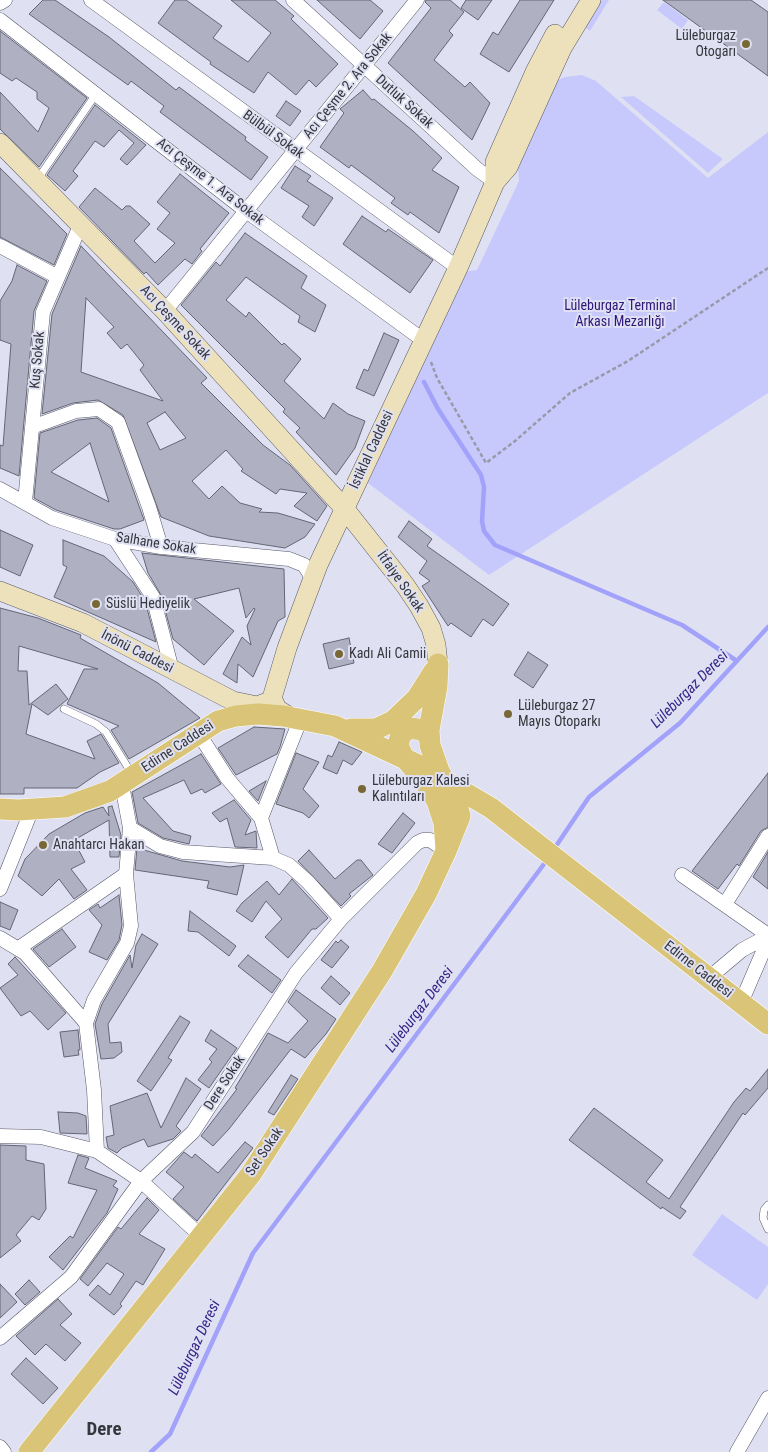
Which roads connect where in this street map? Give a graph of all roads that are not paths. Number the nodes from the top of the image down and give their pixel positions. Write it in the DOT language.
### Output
graph roads {
  1 [pos="5,0"];
  2 [pos="91,0"];
  3 [pos="292,0"];
  4 [pos="417,0"];
  5 [pos="576,0"];
  6 [pos="591,0"];
  7 [pos="0,3"];
  8 [pos="0,20"];
  9 [pos="556,45"];
  10 [pos="364,66"];
  11 [pos="96,94"];
  12 [pos="0,143"];
  13 [pos="295,151"];
  14 [pos="36,181"];
  15 [pos="495,182"];
  16 [pos="245,210"];
  17 [pos="80,226"];
  18 [pos="0,246"];
  19 [pos="458,268"];
  20 [pos="58,277"];
  21 [pos="164,311"];
  22 [pos="423,340"];
  23 [pos="32,427"];
  24 [pos="0,489"];
  25 [pos="25,502"];
  26 [pos="344,508"];
  27 [pos="360,528"];
  28 [pos="334,531"];
  29 [pos="115,539"];
  30 [pos="161,547"];
  31 [pos="313,579"];
  32 [pos="0,591"];
  33 [pos="438,664"];
  34 [pos="172,670"];
  35 [pos="210,690"];
  36 [pos="272,698"];
  37 [pos="64,709"];
  38 [pos="295,718"];
  39 [pos="335,726"];
  40 [pos="207,728"];
  41 [pos="429,737"];
  42 [pos="405,758"];
  43 [pos="128,780"];
  44 [pos="444,780"];
  45 [pos="488,806"];
  46 [pos="0,809"];
  47 [pos="32,809"];
  48 [pos="261,818"];
  49 [pos="459,823"];
  50 [pos="130,828"];
  51 [pos="768,836"];
  52 [pos="446,852"];
  53 [pos="273,858"];
  54 [pos="126,874"];
  55 [pos="682,875"];
  56 [pos="0,890"];
  57 [pos="725,904"];
  58 [pos="341,919"];
  59 [pos="768,937"];
  60 [pos="0,938"];
  61 [pos="19,948"];
  62 [pos="710,977"];
  63 [pos="741,1003"];
  64 [pos="86,1023"];
  65 [pos="768,1024"];
  66 [pos="0,1136"];
  67 [pos="97,1151"];
  68 [pos="140,1181"];
  69 [pos="768,1206"];
  70 [pos="768,1229"];
  71 [pos="202,1237"];
  72 [pos="0,1338"];
  73 [pos="768,1398"];
  74 [pos="0,1447"];
  75 [pos="4,1452"];
  76 [pos="29,1452"];
  77 [pos="738,1452"];
  1 -- 7 [label="street"];
  2 -- 13 [label="street, Bülbül Sokak"];
  3 -- 10 [label="street, Dutluk Sokak"];
  4 -- 10 [label="street, Acı Çeşme 2. Ara Sokak"];
  5 -- 9 [label="main road, İstiklal Caddesi"];
  6 -- 9 [label="main road, İstiklal Caddesi"];
  8 -- 11 [label="street, Acı Çeşme 1. Ara Sokak"];
  9 -- 15 [label="main road, İstiklal Caddesi"];
  10 -- 13 [label="street, Acı Çeşme 2. Ara Sokak"];
  10 -- 15 [label="street, Dutluk Sokak"];
  11 -- 14 [label="lane"];
  11 -- 16 [label="street, Acı Çeşme 1. Ara Sokak"];
  12 -- 14 [label="main road, Acı Çeşme Sokak"];
  13 -- 16 [label="street, Acı Çeşme 2. Ara Sokak"];
  13 -- 19 [label="street, Bülbül Sokak"];
  14 -- 17 [label="main road, Acı Çeşme Sokak"];
  15 -- 19 [label="main road, İstiklal Caddesi"];
  16 -- 21 [label="street, Acı Çeşme 2. Ara Sokak"];
  16 -- 22 [label="street, Acı Çeşme 1. Ara Sokak"];
  17 -- 20 [label="street, Kuş Sokak"];
  17 -- 21 [label="main road, Acı Çeşme Sokak"];
  18 -- 20 [label="street"];
  19 -- 22 [label="main road, İstiklal Caddesi"];
  20 -- 23 [label="street, Kuş Sokak"];
  21 -- 26 [label="main road, Acı Çeşme Sokak"];
  22 -- 26 [label="main road, İstiklal Caddesi"];
  23 -- 25 [label="street, Kuş Sokak"];
  23 -- 30 [label="street"];
  24 -- 25 [label="street, Salhane Sokak"];
  25 -- 29 [label="street, Salhane Sokak"];
  26 -- 27 [label="main road, İtfaiye Sokak"];
  26 -- 28 [label="main road, İstiklal Caddesi"];
  27 -- 28 [label="main road"];
  27 -- 33 [label="main road, İtfaiye Sokak"];
  28 -- 31 [label="main road, İstiklal Caddesi"];
  29 -- 30 [label="street, Salhane Sokak"];
  29 -- 34 [label="street"];
  30 -- 31 [label="street, Salhane Sokak"];
  31 -- 36 [label="main road, İstiklal Caddesi"];
  32 -- 34 [label="main road, İnönü Caddesi"];
  33 -- 39 [label="main road"];
  33 -- 41 [label="main road, İtfaiye Sokak"];
  34 -- 35 [label="main road, İnönü Caddesi"];
  35 -- 36 [label="main road, İnönü Caddesi"];
  35 -- 40 [label="main road"];
  36 -- 38 [label="main road"];
  37 -- 43 [label="lane"];
  38 -- 39 [label="main road, Edirne Caddesi"];
  38 -- 40 [label="main road, Edirne Caddesi"];
  38 -- 48 [label="street"];
  39 -- 42 [label="main road, Edirne Caddesi"];
  40 -- 43 [label="main road, Edirne Caddesi"];
  40 -- 48 [label="street"];
  41 -- 42 [label="main road"];
  41 -- 44 [label="main road, İtfaiye Sokak"];
  42 -- 44 [label="main road, Edirne Caddesi"];
  42 -- 52 [label="main road"];
  43 -- 47 [label="main road, Edirne Caddesi"];
  43 -- 50 [label="street"];
  44 -- 45 [label="main road, Edirne Caddesi"];
  44 -- 49 [label="main road"];
  45 -- 49 [label="main road, Set Sokak"];
  45 -- 62 [label="main road, Edirne Caddesi"];
  46 -- 47 [label="main road, Edirne Caddesi"];
  47 -- 56 [label="street"];
  48 -- 53 [label="street"];
  49 -- 52 [label="main road, Set Sokak"];
  50 -- 53 [label="street"];
  50 -- 54 [label="street"];
  51 -- 57 [label="street"];
  52 -- 58 [label="street, Dere Sokak"];
  52 -- 71 [label="main road, Set Sokak"];
  53 -- 58 [label="street"];
  54 -- 61 [label="street"];
  54 -- 64 [label="street"];
  55 -- 57 [label="street"];
  57 -- 59 [label="street"];
  58 -- 68 [label="street, Dere Sokak"];
  59 -- 62 [label="street"];
  59 -- 63 [label="street"];
  60 -- 61 [label="street"];
  61 -- 64 [label="street"];
  62 -- 63 [label="main road, Edirne Caddesi"];
  63 -- 65 [label="main road, Edirne Caddesi"];
  64 -- 67 [label="street"];
  66 -- 67 [label="street"];
  67 -- 68 [label="street"];
  68 -- 71 [label="street"];
  68 -- 72 [label="street, Dere Sokak"];
  69 -- 70 [label="lane"];
  71 -- 76 [label="main road, Set Sokak"];
  73 -- 77 [label="street"];
  74 -- 75 [label="street"];
}
